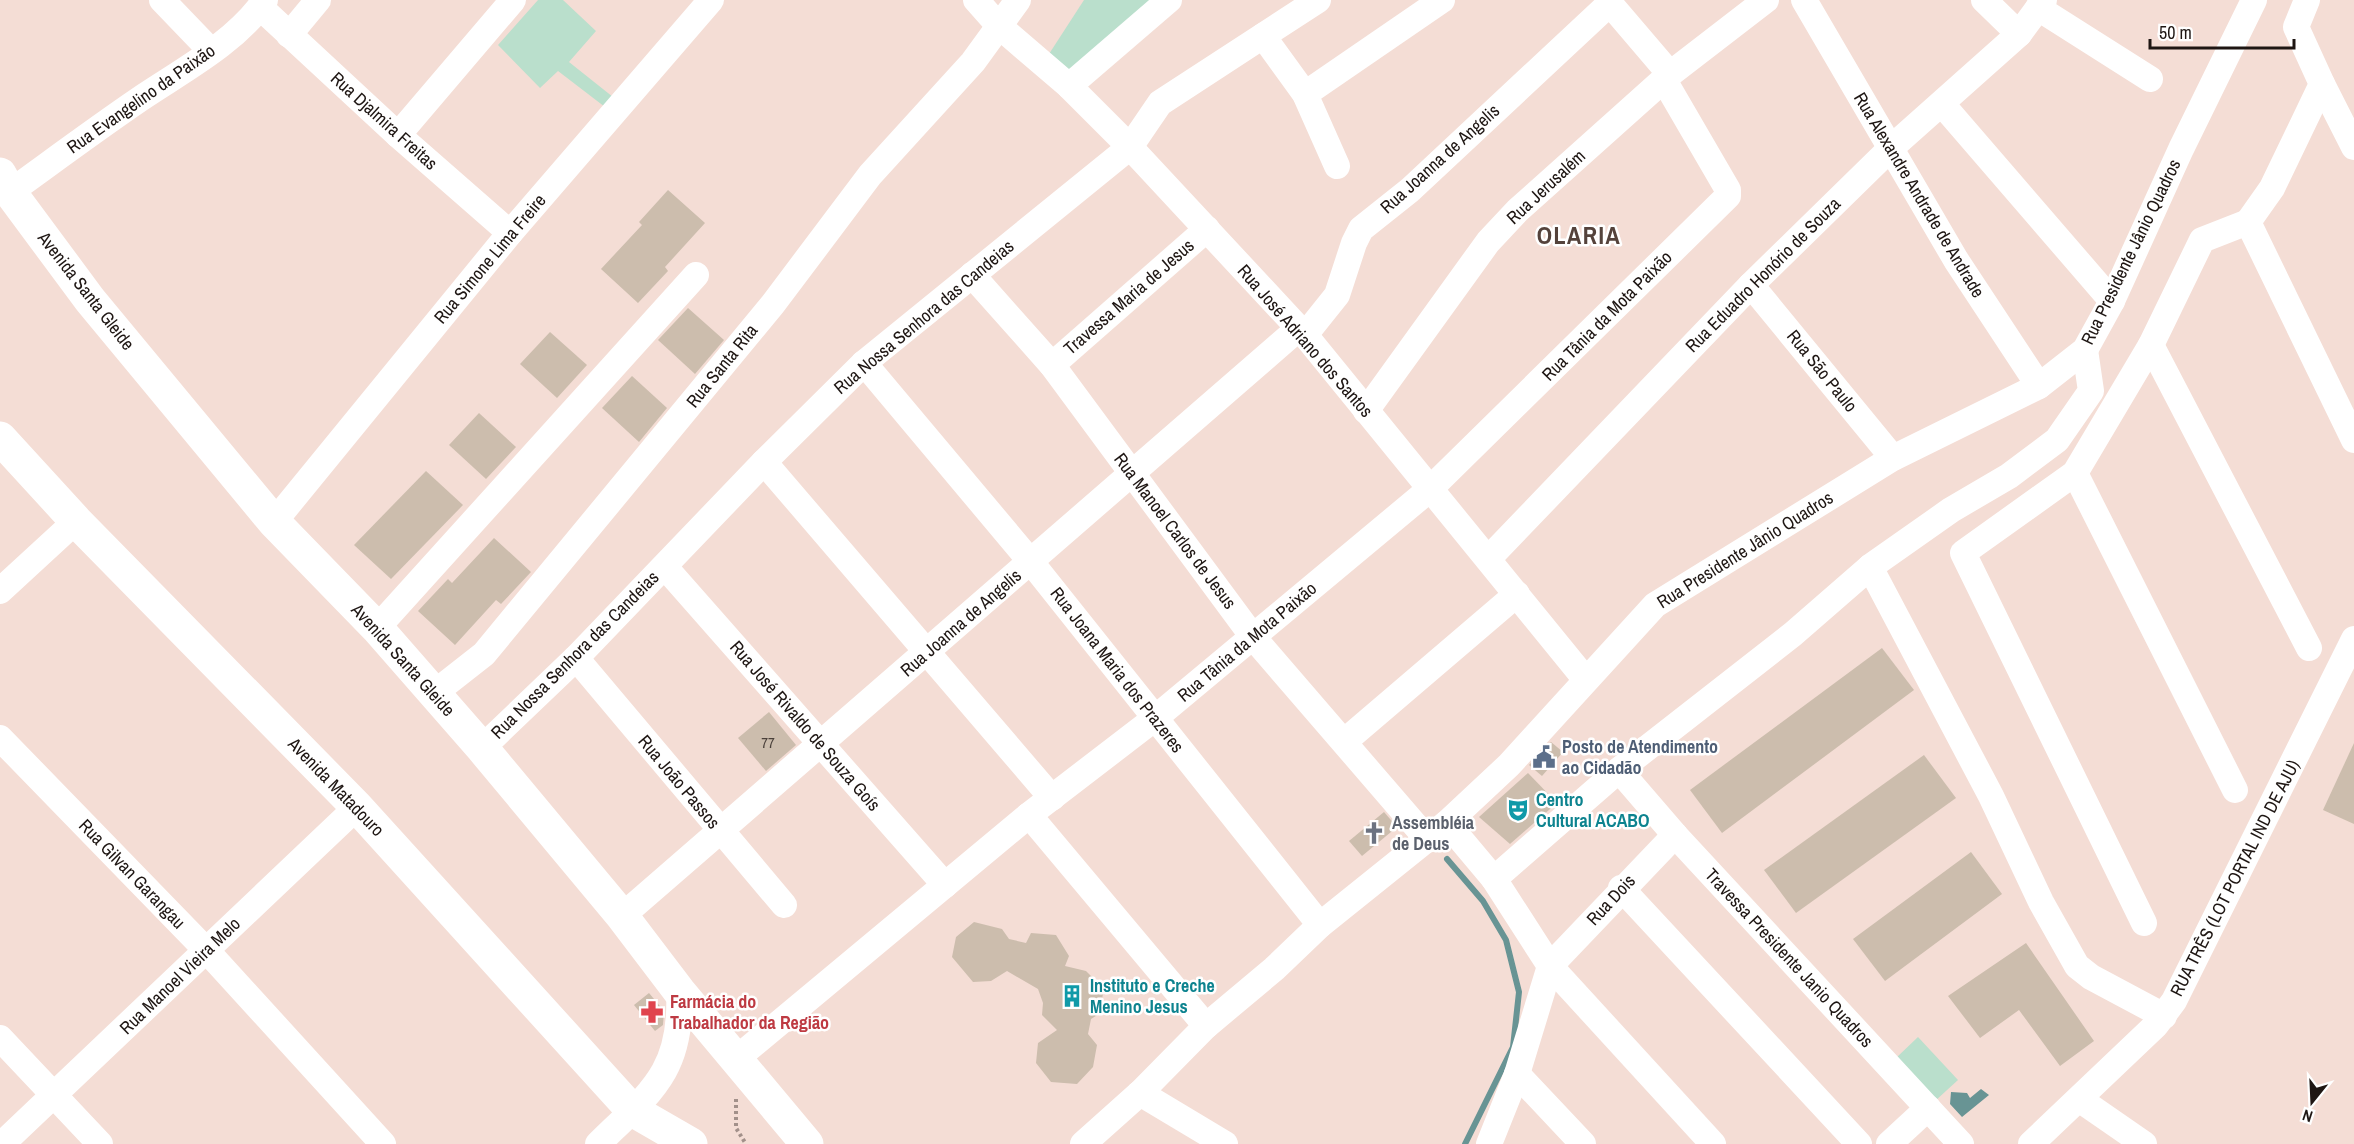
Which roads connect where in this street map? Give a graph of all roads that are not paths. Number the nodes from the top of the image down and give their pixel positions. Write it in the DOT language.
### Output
graph roads {
  1 [pos="162,0"];
  2 [pos="318,0"];
  3 [pos="513,0"];
  4 [pos="711,0"];
  5 [pos="976,0"];
  6 [pos="1018,0"];
  7 [pos="1169,0"];
  8 [pos="1318,0"];
  9 [pos="1442,0"];
  10 [pos="1766,0"];
  11 [pos="1803,0"];
  12 [pos="1984,0"];
  13 [pos="2254,0"];
  14 [pos="2307,0"];
  15 [pos="263,4"];
  16 [pos="2041,4"];
  17 [pos="999,26"];
  18 [pos="2019,34"];
  19 [pos="289,35"];
  20 [pos="1263,36"];
  21 [pos="211,51"];
  22 [pos="1667,77"];
  23 [pos="2150,79"];
  24 [pos="2322,84"];
  25 [pos="1069,86"];
  26 [pos="1305,94"];
  27 [pos="1942,104"];
  28 [pos="398,135"];
  29 [pos="1130,147"];
  30 [pos="2354,147"];
  31 [pos="1891,148"];
  32 [pos="1336,166"];
  33 [pos="5,183"];
  34 [pos="2248,222"];
  35 [pos="1207,229"];
  36 [pos="510,233"];
  37 [pos="696,275"];
  38 [pos="972,275"];
  39 [pos="1751,285"];
  40 [pos="2112,301"];
  41 [pos="1302,332"];
  42 [pos="2151,345"];
  43 [pos="2085,350"];
  44 [pos="864,363"];
  45 [pos="1052,365"];
  46 [pos="2039,387"];
  47 [pos="1366,411"];
  48 [pos="0,438"];
  49 [pos="2354,440"];
  50 [pos="1893,458"];
  51 [pos="764,462"];
  52 [pos="1130,471"];
  53 [pos="2074,473"];
  54 [pos="1430,489"];
  55 [pos="76,521"];
  56 [pos="274,522"];
  57 [pos="1488,558"];
  58 [pos="1031,562"];
  59 [pos="665,567"];
  60 [pos="1870,567"];
  61 [pos="0,591"];
  62 [pos="1517,594"];
  63 [pos="387,617"];
  64 [pos="1253,637"];
  65 [pos="2354,639"];
  66 [pos="2309,648"];
  67 [pos="927,652"];
  68 [pos="576,658"];
  69 [pos="1586,680"];
  70 [pos="433,694"];
  71 [pos="1154,718"];
  72 [pos="0,738"];
  73 [pos="1345,741"];
  74 [pos="822,744"];
  75 [pos="482,748"];
  76 [pos="1619,770"];
  77 [pos="2235,790"];
  78 [pos="1052,798"];
  79 [pos="357,807"];
  80 [pos="1029,815"];
  81 [pos="1447,824"];
  82 [pos="720,830"];
  83 [pos="1675,835"];
  84 [pos="1428,840"];
  85 [pos="1494,879"];
  86 [pos="945,885"];
  87 [pos="1621,888"];
  88 [pos="784,905"];
  89 [pos="622,916"];
  90 [pos="2144,923"];
  91 [pos="1320,925"];
  92 [pos="207,951"];
  93 [pos="1550,966"];
  94 [pos="679,991"];
  95 [pos="2164,1016"];
  96 [pos="1206,1026"];
  97 [pos="0,1038"];
  98 [pos="736,1059"];
  99 [pos="1517,1074"];
  100 [pos="1140,1093"];
  101 [pos="54,1095"];
  102 [pos="2079,1099"];
  103 [pos="1928,1108"];
  104 [pos="632,1110"];
  105 [pos="2035,1143"];
  106 [pos="2,1144"];
  107 [pos="100,1144"];
  108 [pos="383,1144"];
  109 [pos="598,1144"];
  110 [pos="664,1144"];
  111 [pos="691,1144"];
  112 [pos="807,1144"];
  113 [pos="1083,1144"];
  114 [pos="1225,1144"];
  115 [pos="1488,1144"];
  116 [pos="1583,1144"];
  117 [pos="1713,1144"];
  118 [pos="1859,1144"];
  119 [pos="1889,1144"];
  120 [pos="1961,1144"];
  121 [pos="2144,1144"];
  1 -- 21 [label="street"];
  2 -- 19 [label="street"];
  3 -- 28 [label="street"];
  4 -- 36 [label="street, Rua Simone Lima Freire"];
  5 -- 17 [label="street, Rua José Adriano dos Santos"];
  6 -- 17 [label="street"];
  7 -- 25 [label="street"];
  8 -- 20 [label="street, Rua Nossa Senhora das Candeias"];
  9 -- 26 [label="street"];
  10 -- 22 [label="street, Rua Jerusalém"];
  11 -- 31 [label="street, Rua Alexandre Andrade de Andrade"];
  12 -- 18 [label="street"];
  13 -- 40 [label="street, Rua Presidente Jânio Quadros"];
  14 -- 24 [label="street"];
  15 -- 19 [label="street, Rua Djalmira Freitas"];
  15 -- 21 [label="street, Rua Evangelino da Paixão"];
  16 -- 18 [label="street, Rua Eduadro Honório de Souza"];
  16 -- 23 [label="street"];
  17 -- 25 [label="street, Rua José Adriano dos Santos"];
  17 -- 70 [label="street, Rua Santa Rita"];
  18 -- 27 [label="street, Rua Eduadro Honório de Souza"];
  19 -- 28 [label="street, Rua Djalmira Freitas"];
  20 -- 26 [label="street"];
  20 -- 29 [label="street, Rua Nossa Senhora das Candeias"];
  21 -- 33 [label="street, Rua Evangelino da Paixão"];
  22 -- 41 [label="street, Rua Joanna de Angelis"];
  22 -- 47 [label="street, Rua Jerusalém"];
  22 -- 54 [label="street, Rua Tânia da Mota Paixão"];
  24 -- 30 [label="street"];
  24 -- 34 [label="street"];
  25 -- 29 [label="street, Rua José Adriano dos Santos"];
  26 -- 32 [label="street"];
  27 -- 31 [label="street, Rua Eduadro Honório de Souza"];
  27 -- 40 [label="street"];
  28 -- 36 [label="street, Rua Djalmira Freitas"];
  29 -- 35 [label="street, Rua José Adriano dos Santos"];
  29 -- 38 [label="street, Rua Nossa Senhora das Candeias"];
  31 -- 39 [label="street, Rua Eduadro Honório de Souza"];
  31 -- 46 [label="street, Rua Alexandre Andrade de Andrade"];
  33 -- 56 [label="main road, Avenida Santa Gleide"];
  34 -- 42 [label="street"];
  34 -- 49 [label="street"];
  35 -- 41 [label="street, Rua José Adriano dos Santos"];
  35 -- 45 [label="street, Travessa Maria de Jesus"];
  36 -- 56 [label="street, Rua Simone Lima Freire"];
  37 -- 63 [label="street"];
  38 -- 44 [label="street, Rua Nossa Senhora das Candeias"];
  38 -- 45 [label="street, Rua Manoel Carlos de Jesus"];
  39 -- 50 [label="street, Rua São Paulo"];
  39 -- 57 [label="street, Rua Eduadro Honório de Souza"];
  40 -- 43 [label="street, Rua Presidente Jânio Quadros"];
  41 -- 47 [label="street, Rua José Adriano dos Santos"];
  41 -- 52 [label="street, Rua Joanna de Angelis"];
  42 -- 53 [label="street"];
  42 -- 66 [label="street"];
  43 -- 46 [label="street, Rua Presidente Jânio Quadros"];
  43 -- 60 [label="street"];
  44 -- 51 [label="street, Rua Nossa Senhora das Candeias"];
  44 -- 58 [label="street, Rua Joana Maria dos Prazeres"];
  45 -- 52 [label="street, Rua Manoel Carlos de Jesus"];
  46 -- 50 [label="street, Rua Presidente Jânio Quadros"];
  47 -- 54 [label="street, Rua José Adriano dos Santos"];
  48 -- 55 [label="main road, Avenida Matadouro"];
  50 -- 69 [label="street, Rua Presidente Jânio Quadros"];
  51 -- 59 [label="street, Rua Nossa Senhora das Candeias"];
  51 -- 67 [label="street"];
  52 -- 58 [label="street, Rua Joanna de Angelis"];
  52 -- 64 [label="street, Rua Manoel Carlos de Jesus"];
  53 -- 77 [label="street"];
  53 -- 90 [label="street"];
  54 -- 57 [label="street, Rua José Adriano dos Santos"];
  54 -- 64 [label="street, Rua Tânia da Mota Paixão"];
  55 -- 61 [label="street"];
  55 -- 79 [label="main road, Avenida Matadouro"];
  56 -- 63 [label="main road, Avenida Santa Gleide"];
  57 -- 62 [label="street, Rua José Adriano dos Santos"];
  58 -- 67 [label="street, Rua Joanna de Angelis"];
  58 -- 71 [label="street, Rua Joana Maria dos Prazeres"];
  59 -- 68 [label="street, Rua Nossa Senhora das Candeias"];
  59 -- 74 [label="street, Rua José Rivaldo de Souza Goís"];
  60 -- 76 [label="street"];
  60 -- 95 [label="street"];
  62 -- 69 [label="street, Rua José Adriano dos Santos"];
  62 -- 73 [label="street"];
  63 -- 70 [label="main road, Avenida Santa Gleide"];
  64 -- 71 [label="street, Rua Tânia da Mota Paixão"];
  64 -- 73 [label="street, Rua Manoel Carlos de Jesus"];
  65 -- 95 [label="street, RUA TRÊS (LOT PORTAL IND DE AJU)"];
  67 -- 74 [label="street, Rua Joanna de Angelis"];
  67 -- 78 [label="street"];
  68 -- 75 [label="street, Rua Nossa Senhora das Candeias"];
  68 -- 82 [label="street, Rua João Passos"];
  69 -- 81 [label="street, Rua Presidente Jânio Quadros"];
  70 -- 75 [label="main road, Avenida Santa Gleide"];
  71 -- 78 [label="street, Rua Tânia da Mota Paixão"];
  71 -- 91 [label="street, Rua Joana Maria dos Prazeres"];
  72 -- 92 [label="street, Rua Gilvan Garangau"];
  73 -- 84 [label="street, Rua Manoel Carlos de Jesus"];
  74 -- 82 [label="street, Rua Joanna de Angelis"];
  74 -- 86 [label="street, Rua José Rivaldo de Souza Goís"];
  75 -- 89 [label="main road, Avenida Santa Gleide"];
  76 -- 83 [label="street, Travessa Presidente Janio Quadros"];
  76 -- 85 [label="street"];
  78 -- 80 [label="street, Rua Tânia da Mota Paixão"];
  79 -- 92 [label="street, Rua Manoel Vieira Melo"];
  79 -- 104 [label="main road, Avenida Matadouro"];
  80 -- 86 [label="street, Rua Tânia da Mota Paixão"];
  80 -- 96 [label="street"];
  81 -- 84 [label="street, Rua Presidente Jânio Quadros"];
  81 -- 85 [label="street"];
  82 -- 88 [label="street, Rua João Passos"];
  82 -- 89 [label="street, Rua Joanna de Angelis"];
  83 -- 87 [label="street, Rua Dois"];
  83 -- 103 [label="street, Travessa Presidente Janio Quadros"];
  84 -- 91 [label="street, Rua Presidente Jânio Quadros"];
  85 -- 93 [label="street"];
  86 -- 98 [label="street, Rua Tânia da Mota Paixão"];
  87 -- 93 [label="street, Rua Dois"];
  87 -- 118 [label="street"];
  89 -- 94 [label="main road, Avenida Santa Gleide"];
  91 -- 96 [label="street, Rua Presidente Jânio Quadros"];
  92 -- 101 [label="street, Rua Manoel Vieira Melo"];
  92 -- 108 [label="street, Rua Gilvan Garangau"];
  93 -- 99 [label="street"];
  93 -- 117 [label="street"];
  94 -- 98 [label="main road, Avenida Santa Gleide"];
  94 -- 104 [label="street"];
  95 -- 102 [label="street, RUA TRÊS (LOT PORTAL IND DE AJU)"];
  96 -- 100 [label="street, Rua Presidente Jânio Quadros"];
  97 -- 101 [label="street"];
  98 -- 112 [label="main road, Avenida Santa Gleide"];
  99 -- 115 [label="street"];
  99 -- 116 [label="street"];
  100 -- 113 [label="street, Rua Presidente Jânio Quadros"];
  100 -- 114 [label="street"];
  101 -- 106 [label="street, Rua Manoel Vieira Melo"];
  101 -- 107 [label="street"];
  102 -- 105 [label="street, RUA TRÊS (LOT PORTAL IND DE AJU)"];
  102 -- 121 [label="street"];
  103 -- 119 [label="street"];
  103 -- 120 [label="street, Travessa Presidente Janio Quadros"];
  104 -- 109 [label="street"];
  104 -- 110 [label="street, Avenida Matadouro"];
  104 -- 111 [label="main road"];
}
